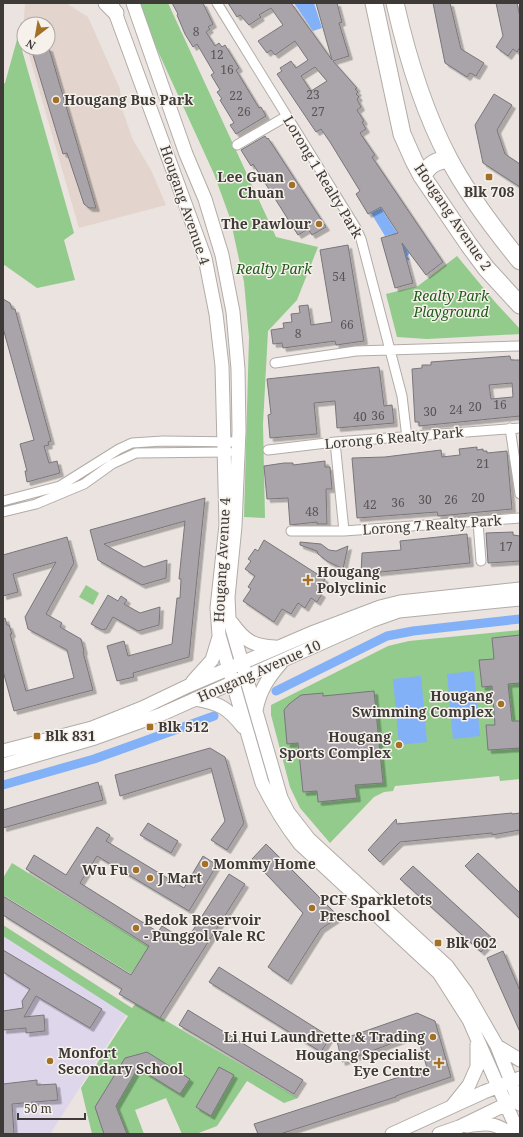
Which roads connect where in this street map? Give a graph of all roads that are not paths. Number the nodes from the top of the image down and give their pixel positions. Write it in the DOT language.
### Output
graph roads {
  1 [pos="133,3"];
  2 [pos="217,3"];
  3 [pos="374,3"];
  4 [pos="395,3"];
  5 [pos="111,6"];
  6 [pos="286,116"];
  7 [pos="237,145"];
  8 [pos="449,159"];
  9 [pos="422,176"];
  10 [pos="520,261"];
  11 [pos="520,305"];
  12 [pos="520,346"];
  13 [pos="390,350"];
  14 [pos="275,363"];
  15 [pos="510,428"];
  16 [pos="520,428"];
  17 [pos="407,438"];
  18 [pos="335,442"];
  19 [pos="223,447"];
  20 [pos="239,447"];
  21 [pos="268,450"];
  22 [pos="520,494"];
  23 [pos="3,501"];
  24 [pos="3,512"];
  25 [pos="520,518"];
  26 [pos="478,522"];
  27 [pos="291,531"];
  28 [pos="344,531"];
  29 [pos="481,561"];
  30 [pos="520,589"];
  31 [pos="520,599"];
  32 [pos="229,618"];
  33 [pos="220,635"];
  34 [pos="278,647"];
  35 [pos="284,660"];
  36 [pos="235,666"];
  37 [pos="246,677"];
  38 [pos="233,683"];
  39 [pos="188,686"];
  40 [pos="195,699"];
  41 [pos="256,712"];
  42 [pos="246,730"];
  43 [pos="3,751"];
  44 [pos="3,765"];
  45 [pos="367,899"];
  46 [pos="477,1038"];
  47 [pos="497,1046"];
  48 [pos="520,1060"];
  49 [pos="516,1080"];
  50 [pos="498,1086"];
  51 [pos="516,1101"];
  52 [pos="450,1108"];
  53 [pos="459,1127"];
  54 [pos="392,1134"];
  55 [pos="439,1134"];
  56 [pos="510,1134"];
  57 [pos="519,1134"];
  1 -- 20 [label="street, Hougang Avenue 4"];
  2 -- 6 [label="street, Lorong 1 Realty Park"];
  3 -- 9 [label="highway, Hougang Avenue 2"];
  4 -- 8 [label="highway, Hougang Avenue 2"];
  5 -- 19 [label="street, Hougang Avenue 4"];
  6 -- 7 [label="street"];
  6 -- 13 [label="street, Lorong 1 Realty Park"];
  8 -- 9 [label="highway"];
  8 -- 10 [label="highway, Hougang Avenue 2"];
  9 -- 11 [label="highway, Hougang Avenue 2"];
  12 -- 13 [label="street"];
  13 -- 14 [label="street"];
  13 -- 17 [label="street, Lorong 1 Realty Park"];
  15 -- 16 [label="street, Lorong 6 Realty Park"];
  15 -- 17 [label="street, Lorong 6 Realty Park"];
  15 -- 22 [label="street"];
  17 -- 18 [label="street, Lorong 6 Realty Park"];
  18 -- 21 [label="street, Lorong 6 Realty Park"];
  18 -- 28 [label="street, Lorong 7 Realty Park"];
  19 -- 20 [label="street"];
  19 -- 23 [label="street"];
  19 -- 24 [label="street"];
  19 -- 33 [label="street, Hougang Avenue 4"];
  20 -- 32 [label="street, Hougang Avenue 4"];
  25 -- 26 [label="street, Lorong 7 Realty Park"];
  26 -- 28 [label="street, Lorong 7 Realty Park"];
  26 -- 29 [label="street"];
  27 -- 28 [label="street, Lorong 7 Realty Park"];
  30 -- 34 [label="street, Hougang Avenue 10"];
  31 -- 35 [label="street, Hougang Avenue 10"];
  32 -- 34 [label="street"];
  32 -- 36 [label="street, Hougang Avenue 4"];
  33 -- 36 [label="street, Hougang Avenue 4"];
  33 -- 39 [label="street"];
  34 -- 36 [label="street, Hougang Avenue 10"];
  35 -- 37 [label="street, Hougang Avenue 10"];
  35 -- 41 [label="street"];
  36 -- 37 [label="street, Hougang Avenue 4"];
  36 -- 38 [label="street, Hougang Avenue 4"];
  36 -- 39 [label="street, Hougang Avenue 10"];
  37 -- 38 [label="street, Hougang Avenue 10"];
  37 -- 41 [label="street, Hougang Avenue 4"];
  38 -- 40 [label="street, Hougang Avenue 10"];
  38 -- 42 [label="street, Hougang Avenue 4"];
  39 -- 43 [label="street, Hougang Avenue 10"];
  40 -- 42 [label="street"];
  40 -- 44 [label="street, Hougang Avenue 10"];
  41 -- 45 [label="street, Hougang Avenue 4"];
  42 -- 45 [label="street, Hougang Avenue 4"];
  45 -- 46 [label="street, Hougang Avenue 4"];
  45 -- 47 [label="street, Hougang Avenue 4"];
  46 -- 50 [label="street, Hougang Avenue 4"];
  46 -- 52 [label="street"];
  47 -- 48 [label="street"];
  47 -- 49 [label="street, Hougang Avenue 4"];
  49 -- 50 [label="street"];
  49 -- 51 [label="street, Hougang Avenue 4"];
  50 -- 51 [label="street, Hougang Avenue 4"];
  50 -- 52 [label="street"];
  51 -- 53 [label="street"];
  51 -- 57 [label="street, Hougang Avenue 4"];
  52 -- 54 [label="street"];
  53 -- 55 [label="street"];
  53 -- 56 [label="street"];
}
